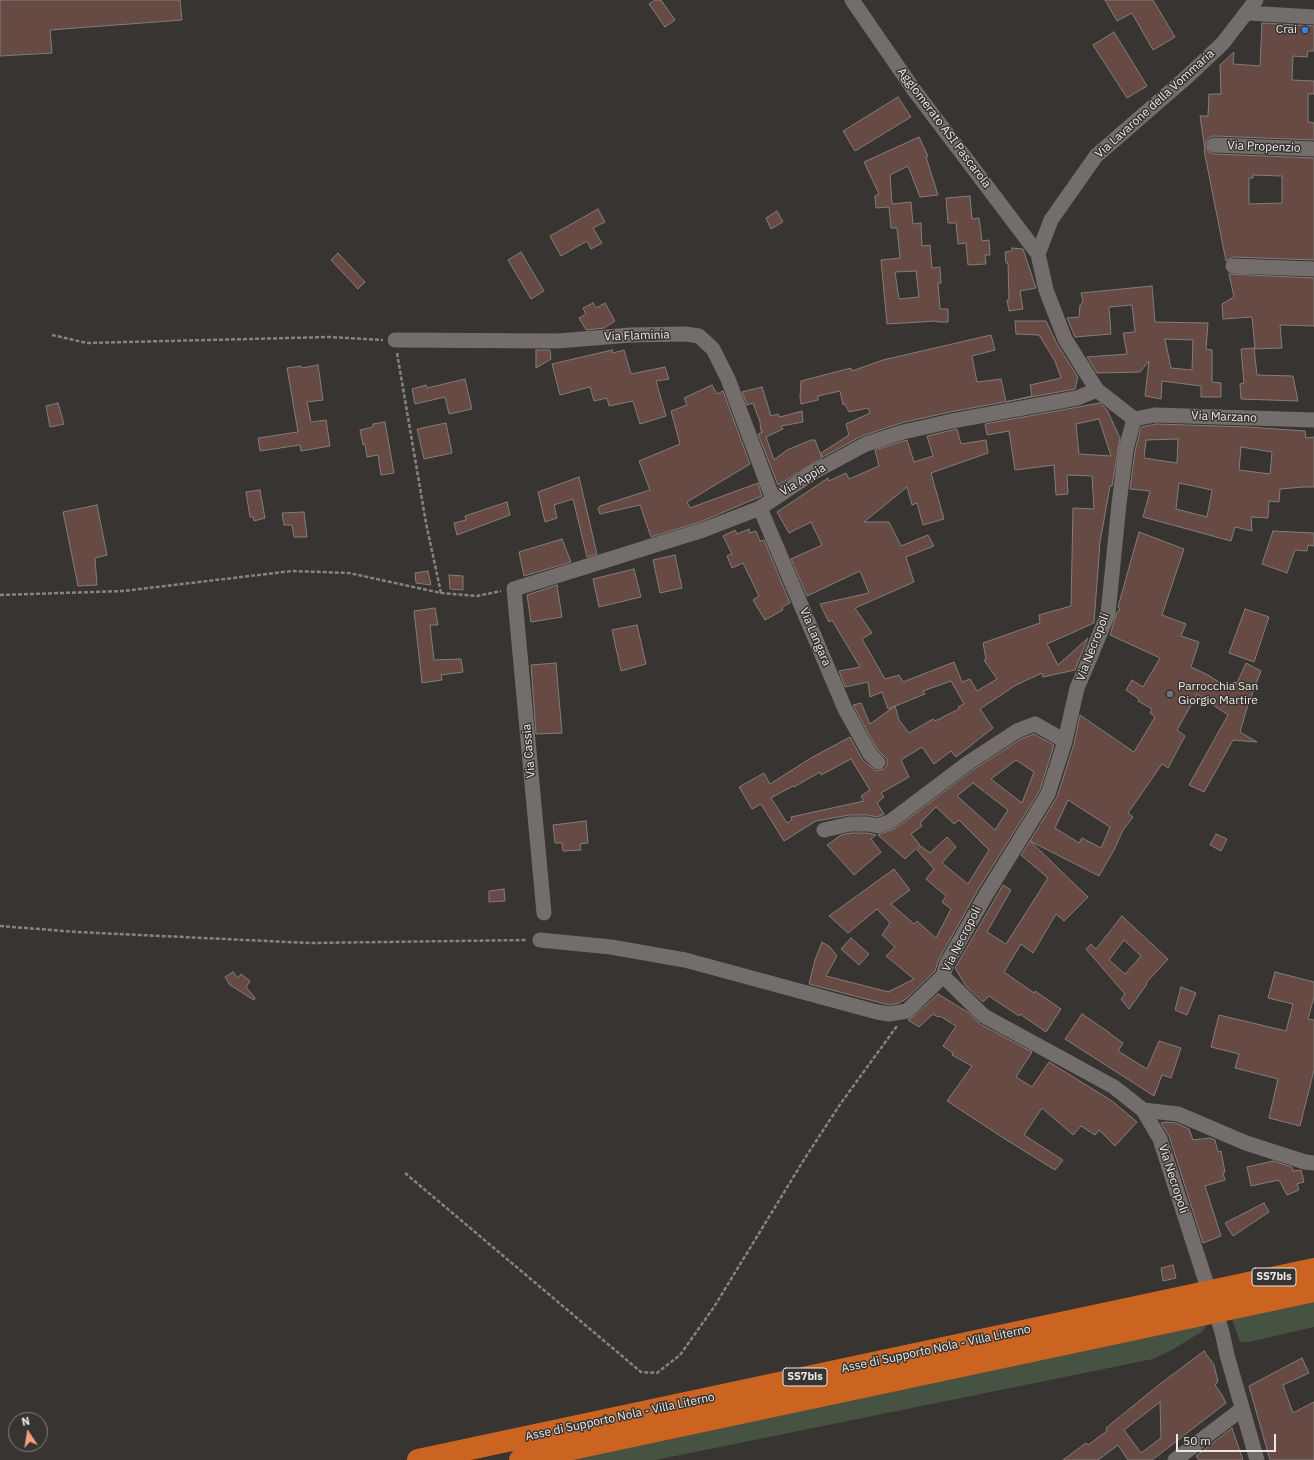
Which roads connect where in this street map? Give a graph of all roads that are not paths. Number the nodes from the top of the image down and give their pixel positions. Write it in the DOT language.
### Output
graph roads {
  1 [pos="852,0"];
  2 [pos="1256,0"];
  3 [pos="1247,13"];
  4 [pos="1314,17"];
  5 [pos="1214,145"];
  6 [pos="1314,149"];
  7 [pos="1038,254"];
  8 [pos="1233,266"];
  9 [pos="1314,269"];
  10 [pos="395,340"];
  11 [pos="1097,390"];
  12 [pos="1134,419"];
  13 [pos="1314,420"];
  14 [pos="773,499"];
  15 [pos="760,508"];
  16 [pos="514,589"];
  17 [pos="1065,741"];
  18 [pos="878,762"];
  19 [pos="824,830"];
  20 [pos="544,913"];
  21 [pos="540,940"];
  22 [pos="943,976"];
  23 [pos="1143,1110"];
  24 [pos="1314,1163"];
  25 [pos="1314,1269"];
  26 [pos="1314,1291"];
  27 [pos="1242,1409"];
  28 [pos="418,1460"];
  29 [pos="520,1460"];
  30 [pos="1175,1460"];
  31 [pos="1257,1460"];
  1 -- 7 [label="street, Agglomerato ASI Pascarola"];
  2 -- 3 [label="street, Via Lavarone della Vommaria"];
  3 -- 4 [label="street"];
  3 -- 7 [label="street, Via Lavarone della Vommaria"];
  5 -- 6 [label="street, Via Propenzio"];
  7 -- 11 [label="street"];
  8 -- 9 [label="street"];
  10 -- 14 [label="street, Via Flaminia"];
  11 -- 12 [label="street"];
  11 -- 14 [label="street, Via Appia"];
  12 -- 13 [label="street, Via Marzano"];
  12 -- 17 [label="street, Via Necropoli"];
  14 -- 15 [label="street, Via Appia"];
  15 -- 16 [label="street, Via Appia"];
  15 -- 18 [label="street, Via Langara"];
  16 -- 20 [label="street, Via Cassia"];
  17 -- 19 [label="street"];
  17 -- 22 [label="street, Via Necropoli"];
  21 -- 22 [label="street"];
  22 -- 23 [label="street, Via Necropoli"];
  23 -- 24 [label="street"];
  23 -- 27 [label="street, Via Necropoli"];
  25 -- 28 [label="highway, Asse di Supporto Nola - Villa Literno / SS7bis"];
  26 -- 29 [label="highway, Asse di Supporto Nola - Villa Literno / SS7bis"];
  27 -- 30 [label="street"];
  27 -- 31 [label="street, Via Necropoli"];
}
